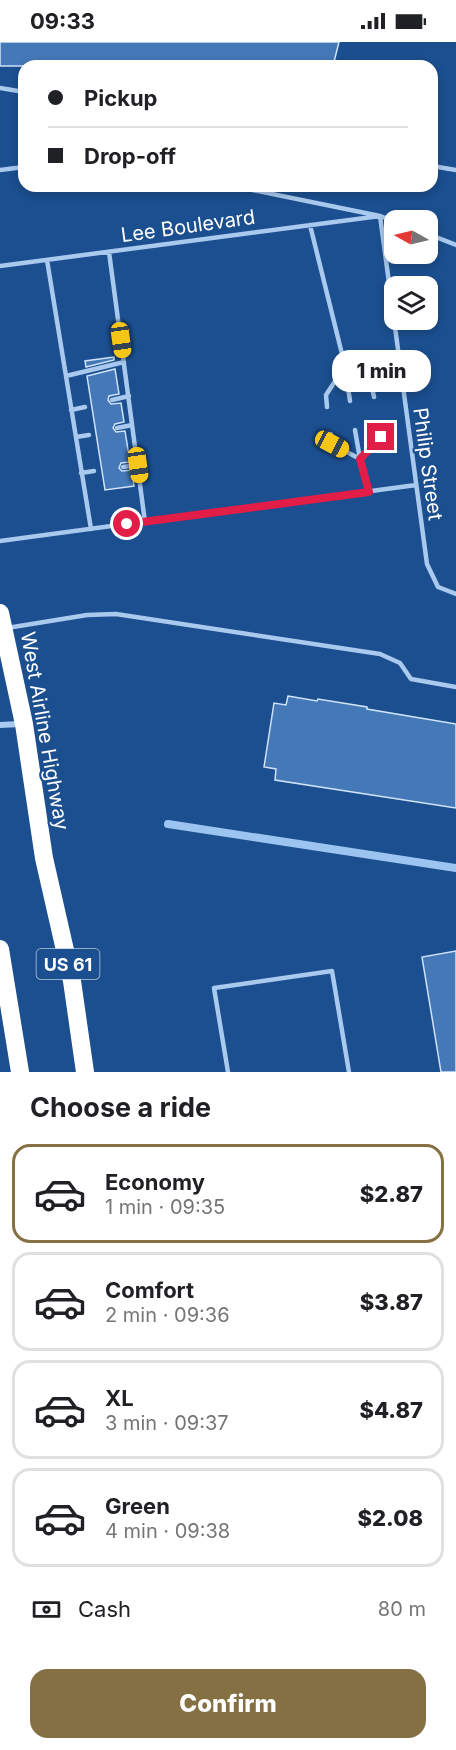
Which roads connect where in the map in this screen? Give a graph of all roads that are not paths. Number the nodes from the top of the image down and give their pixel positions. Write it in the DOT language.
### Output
graph roads {
  1 [pos="0,88"];
  2 [pos="18,91"];
  3 [pos="438,167"];
  4 [pos="18,168"];
  5 [pos="0,170"];
  6 [pos="456,170"];
  7 [pos="262,192"];
  8 [pos="380,216"];
  9 [pos="384,217"];
  10 [pos="310,225"];
  11 [pos="438,238"];
  12 [pos="456,244"];
  13 [pos="109,252"];
  14 [pos="47,260"];
  15 [pos="0,266"];
  16 [pos="124,362"];
  17 [pos="345,366"];
  18 [pos="66,376"];
  19 [pos="129,396"];
  20 [pos="374,397"];
  21 [pos="112,400"];
  22 [pos="350,401"];
  23 [pos="85,407"];
  24 [pos="327,407"];
  25 [pos="72,410"];
  26 [pos="132,425"];
  27 [pos="379,425"];
  28 [pos="117,428"];
  29 [pos="355,430"];
  30 [pos="330,434"];
  31 [pos="89,435"];
  32 [pos="76,437"];
  33 [pos="360,459"];
  34 [pos="138,465"];
  35 [pos="123,467"];
  36 [pos="94,471"];
  37 [pos="81,473"];
  38 [pos="416,485"];
  39 [pos="369,492"];
  40 [pos="146,522"];
  41 [pos="91,529"];
  42 [pos="0,541"];
  43 [pos="456,594"];
  44 [pos="2,621"];
  45 [pos="456,687"];
  46 [pos="24,724"];
  47 [pos="0,725"];
  48 [pos="0,949"];
  49 [pos="20,1072"];
  50 [pos="85,1072"];
  51 [pos="228,1072"];
  52 [pos="349,1072"];
  1 -- 2 [label="lane"];
  3 -- 6 [label="lane"];
  4 -- 5 [label="lane"];
  7 -- 8 [label="lane"];
  8 -- 9 [label="lane"];
  8 -- 10 [label="lane, Lee Boulevard"];
  8 -- 38 [label="lane, Philip Street"];
  10 -- 13 [label="lane, Lee Boulevard"];
  10 -- 17 [label="lane"];
  11 -- 12 [label="lane"];
  13 -- 14 [label="lane, Lee Boulevard"];
  13 -- 16 [label="lane"];
  14 -- 15 [label="lane, Lee Boulevard"];
  14 -- 18 [label="lane"];
  16 -- 18 [label="lane"];
  16 -- 19 [label="lane"];
  17 -- 20 [label="lane"];
  17 -- 22 [label="lane"];
  17 -- 24 [label="lane"];
  18 -- 25 [label="lane"];
  19 -- 21 [label="lane"];
  19 -- 26 [label="lane"];
  23 -- 25 [label="lane"];
  25 -- 32 [label="lane"];
  26 -- 28 [label="lane"];
  26 -- 34 [label="lane"];
  27 -- 33 [label="lane"];
  29 -- 33 [label="lane"];
  30 -- 33 [label="lane"];
  31 -- 32 [label="lane"];
  32 -- 37 [label="lane"];
  33 -- 39 [label="lane"];
  34 -- 35 [label="lane"];
  34 -- 40 [label="lane"];
  36 -- 37 [label="lane"];
  37 -- 41 [label="lane"];
  38 -- 39 [label="lane"];
  38 -- 43 [label="lane, Philip Street"];
  39 -- 40 [label="lane"];
  40 -- 41 [label="lane"];
  41 -- 42 [label="lane"];
  44 -- 45 [label="lane"];
  44 -- 46 [label="highway, West Airline Highway / US 61"];
  46 -- 47 [label="street"];
  46 -- 50 [label="highway, West Airline Highway / US 61"];
  48 -- 49 [label="highway"];
  51 -- 52 [label="lane"];
}
